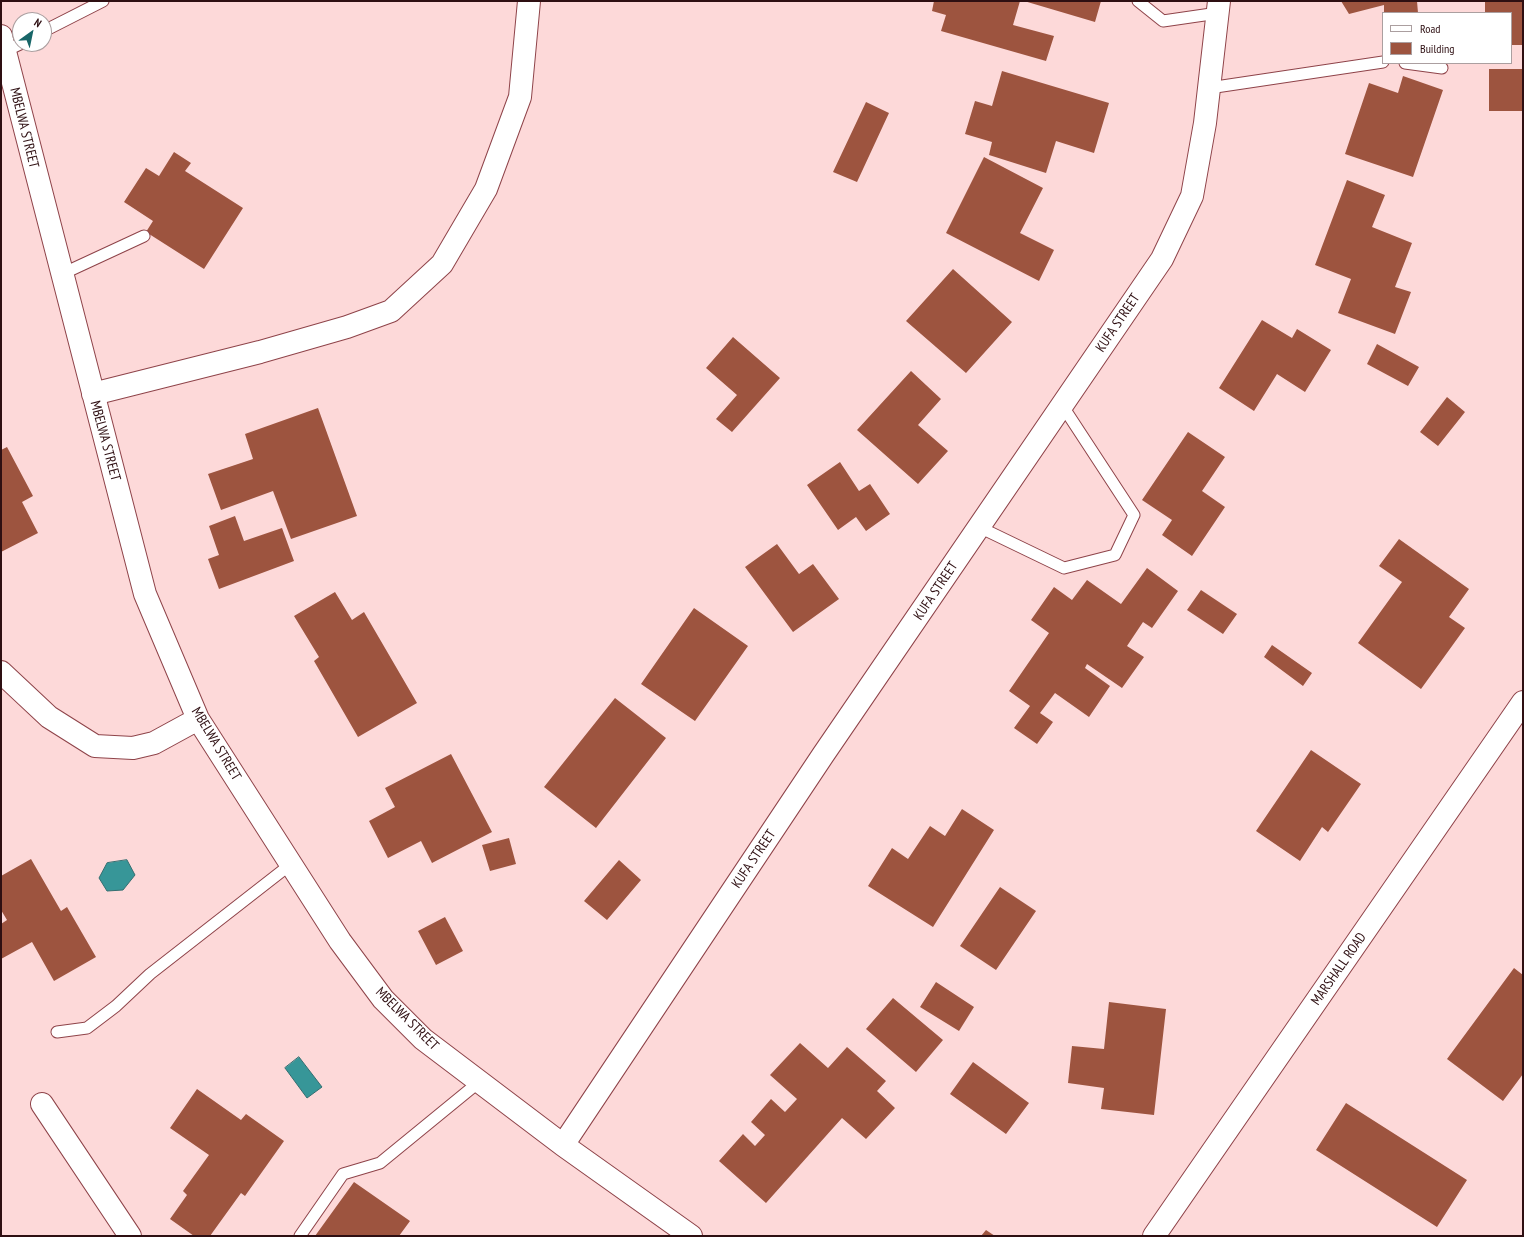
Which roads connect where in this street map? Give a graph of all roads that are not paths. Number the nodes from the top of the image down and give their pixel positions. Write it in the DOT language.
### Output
graph roads {
  1 [pos="103,1"];
  2 [pos="529,1"];
  3 [pos="1138,1"];
  4 [pos="1218,7"];
  5 [pos="52,27"];
  6 [pos="9,44"];
  7 [pos="1382,62"];
  8 [pos="1412,64"];
  9 [pos="1442,68"];
  10 [pos="1209,88"];
  11 [pos="144,236"];
  12 [pos="62,274"];
  13 [pos="93,394"];
  14 [pos="1062,405"];
  15 [pos="979,527"];
  16 [pos="1,672"];
  17 [pos="1523,702"];
  18 [pos="198,718"];
  19 [pos="291,864"];
  20 [pos="57,1032"];
  21 [pos="479,1082"];
  22 [pos="42,1104"];
  23 [pos="563,1145"];
  24 [pos="130,1236"];
  25 [pos="300,1236"];
  26 [pos="691,1236"];
  27 [pos="1154,1236"];
  1 -- 5 [label="lane"];
  2 -- 13 [label="street"];
  3 -- 4 [label="lane"];
  4 -- 10 [label="street, KUFA STREET"];
  6 -- 12 [label="street, MBELWA STREET"];
  7 -- 10 [label="lane"];
  8 -- 9 [label="lane"];
  10 -- 14 [label="street, KUFA STREET"];
  11 -- 12 [label="lane"];
  12 -- 13 [label="street, MBELWA STREET"];
  13 -- 18 [label="street, MBELWA STREET"];
  14 -- 15 [label="street, KUFA STREET"];
  14 -- 15 [label="lane"];
  15 -- 23 [label="street, KUFA STREET"];
  16 -- 18 [label="street"];
  17 -- 27 [label="street, MARSHALL ROAD"];
  18 -- 19 [label="street, MBELWA STREET"];
  19 -- 20 [label="lane"];
  19 -- 21 [label="street, MBELWA STREET"];
  21 -- 23 [label="street, MBELWA STREET"];
  21 -- 25 [label="lane"];
  22 -- 24 [label="street"];
  23 -- 26 [label="street, MBELWA STREET"];
}
